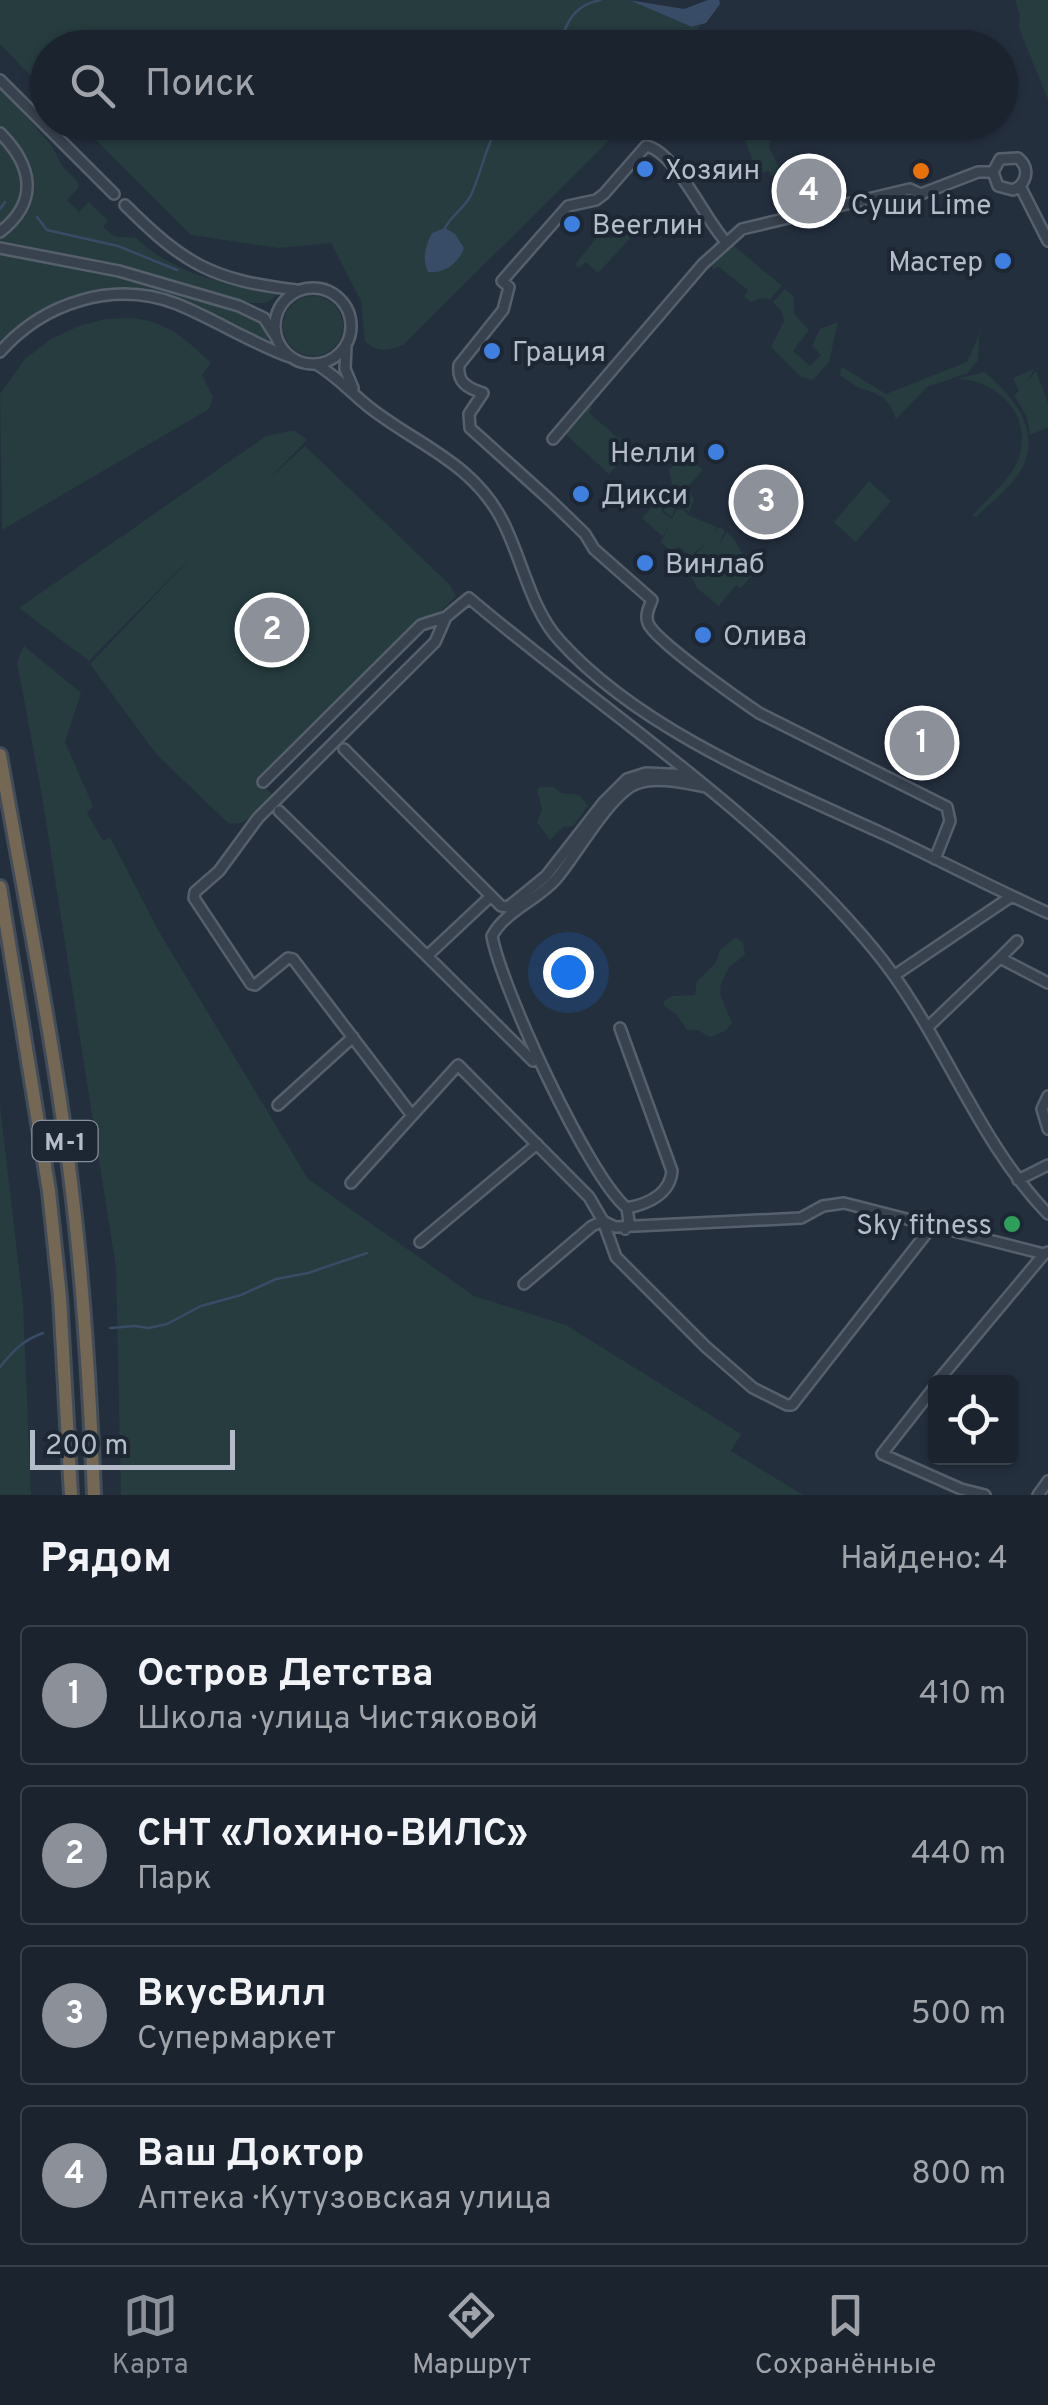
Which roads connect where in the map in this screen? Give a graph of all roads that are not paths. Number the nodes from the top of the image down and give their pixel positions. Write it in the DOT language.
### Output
graph roads {
  1 [pos="0,80"];
  2 [pos="30,110"];
  3 [pos="0,133"];
  4 [pos="60,140"];
  5 [pos="992,172"];
  6 [pos="1020,186"];
  7 [pos="114,194"];
  8 [pos="125,205"];
  9 [pos="0,232"];
  10 [pos="1048,240"];
  11 [pos="726,242"];
  12 [pos="0,248"];
  13 [pos="299,291"];
  14 [pos="276,337"];
  15 [pos="346,346"];
  16 [pos="0,352"];
  17 [pos="290,357"];
  18 [pos="316,364"];
  19 [pos="356,395"];
  20 [pos="553,439"];
  21 [pos="446,617"];
  22 [pos="344,749"];
  23 [pos="0,755"];
  24 [pos="694,776"];
  25 [pos="263,782"];
  26 [pos="709,787"];
  27 [pos="279,811"];
  28 [pos="935,859"];
  29 [pos="0,888"];
  30 [pos="491,896"];
  31 [pos="1012,896"];
  32 [pos="1048,913"];
  33 [pos="1017,941"];
  34 [pos="427,956"];
  35 [pos="1000,958"];
  36 [pos="895,975"];
  37 [pos="1048,983"];
  38 [pos="928,1027"];
  39 [pos="620,1028"];
  40 [pos="353,1037"];
  41 [pos="533,1061"];
  42 [pos="1048,1096"];
  43 [pos="278,1106"];
  44 [pos="411,1114"];
  45 [pos="1048,1128"];
  46 [pos="537,1144"];
  47 [pos="1048,1165"];
  48 [pos="1018,1180"];
  49 [pos="351,1183"];
  50 [pos="627,1208"];
  51 [pos="1048,1214"];
  52 [pos="603,1220"];
  53 [pos="933,1225"];
  54 [pos="625,1229"];
  55 [pos="420,1242"];
  56 [pos="1046,1252"];
  57 [pos="524,1284"];
  58 [pos="944,1375"];
  59 [pos="928,1394"];
  60 [pos="1048,1481"];
  61 [pos="71,1495"];
  62 [pos="94,1495"];
  63 [pos="985,1495"];
  64 [pos="1038,1495"];
  1 -- 2 [label="street"];
  3 -- 9 [label="street"];
  4 -- 7 [label="street"];
  5 -- 6 [label="street"];
  5 -- 6 [label="street"];
  5 -- 11 [label="street"];
  6 -- 10 [label="street"];
  8 -- 13 [label="street"];
  11 -- 20 [label="street"];
  11 -- 28 [label="street"];
  12 -- 14 [label="street"];
  13 -- 14 [label="street"];
  13 -- 15 [label="street"];
  14 -- 17 [label="street"];
  15 -- 18 [label="street"];
  15 -- 19 [label="street"];
  16 -- 17 [label="street"];
  17 -- 18 [label="street"];
  18 -- 19 [label="street"];
  19 -- 28 [label="street"];
  21 -- 24 [label="street"];
  21 -- 25 [label="street"];
  21 -- 40 [label="street"];
  22 -- 30 [label="street"];
  23 -- 62 [label="highway, М-1"];
  24 -- 26 [label="street"];
  24 -- 30 [label="street"];
  26 -- 36 [label="street"];
  26 -- 50 [label="street"];
  27 -- 34 [label="street"];
  28 -- 31 [label="street"];
  29 -- 61 [label="highway, М-1"];
  30 -- 34 [label="street"];
  31 -- 32 [label="street"];
  31 -- 36 [label="street"];
  33 -- 35 [label="street"];
  34 -- 41 [label="street"];
  35 -- 37 [label="street"];
  35 -- 38 [label="street"];
  36 -- 38 [label="street"];
  38 -- 48 [label="street"];
  39 -- 50 [label="street"];
  40 -- 43 [label="street"];
  40 -- 44 [label="street"];
  42 -- 45 [label="street"];
  44 -- 46 [label="street"];
  44 -- 49 [label="street"];
  46 -- 52 [label="street"];
  46 -- 55 [label="street"];
  47 -- 48 [label="street"];
  48 -- 51 [label="street"];
  50 -- 54 [label="street"];
  52 -- 53 [label="street"];
  52 -- 54 [label="street"];
  52 -- 57 [label="street"];
  53 -- 54 [label="street"];
  53 -- 56 [label="street"];
  56 -- 58 [label="street"];
  59 -- 63 [label="street"];
  60 -- 64 [label="street"];
}
